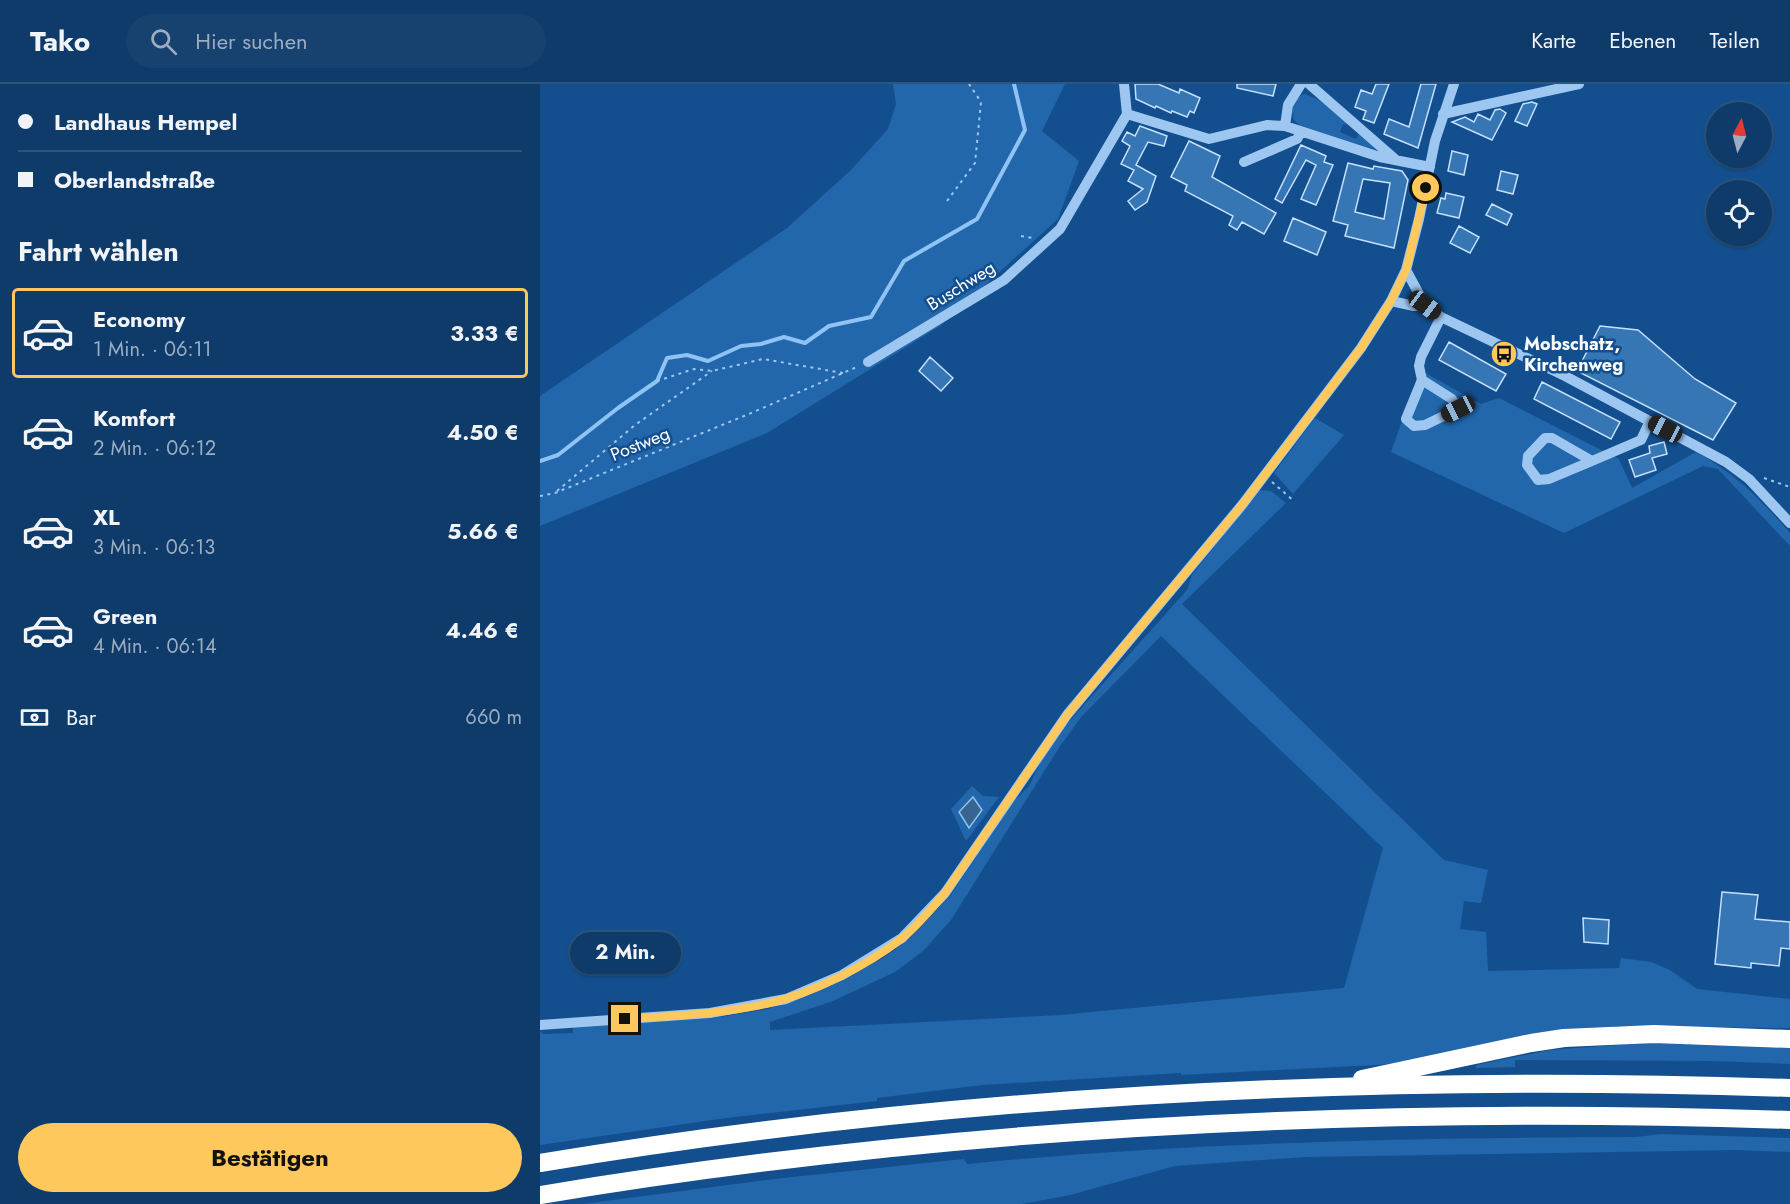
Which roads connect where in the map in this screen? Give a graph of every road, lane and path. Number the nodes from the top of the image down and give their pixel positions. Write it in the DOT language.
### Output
graph roads {
  1 [pos="969,84"];
  2 [pos="1124,84"];
  3 [pos="1301,84"];
  4 [pos="1309,84"];
  5 [pos="1454,84"];
  6 [pos="1579,84"];
  7 [pos="1127,114"];
  8 [pos="1443,114"];
  9 [pos="1285,126"];
  10 [pos="1301,132"];
  11 [pos="1395,159"];
  12 [pos="1244,162"];
  13 [pos="1430,167"];
  14 [pos="947,201"];
  15 [pos="1021,236"];
  16 [pos="1034,238"];
  17 [pos="1406,270"];
  18 [pos="1391,301"];
  19 [pos="1425,305"];
  20 [pos="1441,317"];
  21 [pos="868,362"];
  22 [pos="712,371"];
  23 [pos="843,373"];
  24 [pos="1422,380"];
  25 [pos="657,381"];
  26 [pos="1650,421"];
  27 [pos="1592,461"];
  28 [pos="1265,476"];
  29 [pos="1749,479"];
  30 [pos="1790,487"];
  31 [pos="555,493"];
  32 [pos="540,496"];
  33 [pos="1294,501"];
  34 [pos="1790,523"];
  35 [pos="540,1025"];
  36 [pos="1790,1039"];
  37 [pos="1322,1088"];
  38 [pos="1790,1088"];
  39 [pos="1790,1120"];
  40 [pos="540,1163"];
  41 [pos="540,1195"];
  1 -- 14 [label="path"];
  2 -- 7 [label="street"];
  3 -- 9 [label="street"];
  4 -- 11 [label="street"];
  5 -- 8 [label="street"];
  6 -- 8 [label="street"];
  7 -- 9 [label="street"];
  7 -- 21 [label="street, Buschweg"];
  8 -- 13 [label="street"];
  9 -- 10 [label="street"];
  10 -- 11 [label="street"];
  10 -- 12 [label="street"];
  11 -- 13 [label="street"];
  13 -- 17 [label="street"];
  15 -- 16 [label="path"];
  17 -- 18 [label="street"];
  17 -- 19 [label="street"];
  18 -- 19 [label="street"];
  18 -- 28 [label="street"];
  19 -- 20 [label="street"];
  20 -- 24 [label="street"];
  20 -- 26 [label="street"];
  21 -- 23 [label="path"];
  22 -- 23 [label="path"];
  22 -- 25 [label="path"];
  22 -- 31 [label="path"];
  23 -- 31 [label="path, Postweg"];
  24 -- 24 [label="street"];
  26 -- 27 [label="street"];
  26 -- 29 [label="street"];
  27 -- 27 [label="street"];
  28 -- 33 [label="path"];
  28 -- 35 [label="street"];
  29 -- 30 [label="path"];
  29 -- 34 [label="street"];
  31 -- 32 [label="path, Postweg"];
  36 -- 37 [label="highway"];
  37 -- 38 [label="highway"];
  37 -- 40 [label="highway"];
  39 -- 41 [label="highway"];
}
